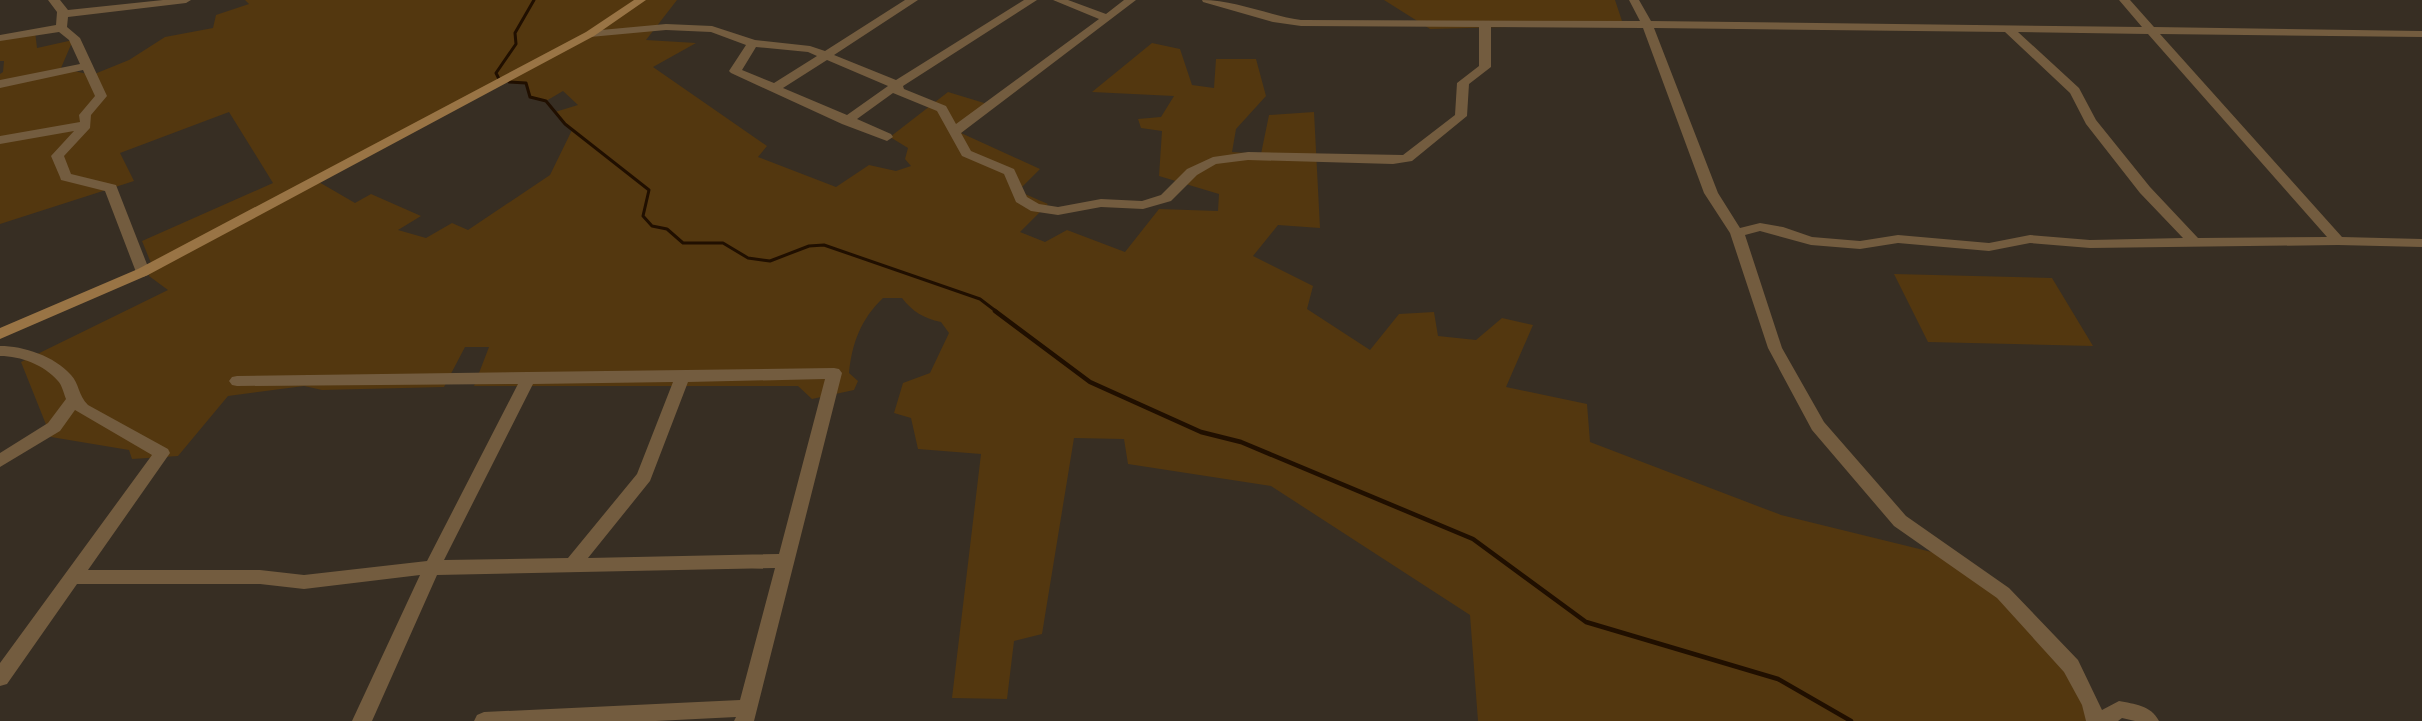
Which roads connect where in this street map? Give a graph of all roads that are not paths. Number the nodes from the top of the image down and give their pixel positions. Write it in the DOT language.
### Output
graph roads {
  1 [pos="53,0"];
  2 [pos="186,0"];
  3 [pos="641,0"];
  4 [pos="913,0"];
  5 [pos="1032,0"];
  6 [pos="1058,0"];
  7 [pos="1131,0"];
  8 [pos="1207,0"];
  9 [pos="1634,0"];
  10 [pos="2124,0"];
  11 [pos="64,14"];
  12 [pos="1107,18"];
  13 [pos="1486,24"];
  14 [pos="1648,26"];
  15 [pos="61,28"];
  16 [pos="2008,29"];
  17 [pos="2149,30"];
  18 [pos="590,34"];
  19 [pos="2422,34"];
  20 [pos="0,38"];
  21 [pos="752,43"];
  22 [pos="829,56"];
  23 [pos="86,66"];
  24 [pos="0,84"];
  25 [pos="897,85"];
  26 [pos="774,89"];
  27 [pos="846,121"];
  28 [pos="86,125"];
  29 [pos="954,132"];
  30 [pos="887,137"];
  31 [pos="0,140"];
  32 [pos="1737,233"];
  33 [pos="2338,241"];
  34 [pos="2194,242"];
  35 [pos="2422,243"];
  36 [pos="143,272"];
  37 [pos="0,334"];
  38 [pos="0,351"];
  39 [pos="529,377"];
  40 [pos="682,378"];
  41 [pos="237,381"];
  42 [pos="74,400"];
  43 [pos="0,462"];
  44 [pos="786,561"];
  45 [pos="573,564"];
  46 [pos="431,569"];
  47 [pos="72,577"];
  48 [pos="0,678"];
  49 [pos="746,715"];
  50 [pos="362,721"];
  51 [pos="484,721"];
  52 [pos="2096,721"];
  53 [pos="2103,721"];
  54 [pos="2149,721"];
  1 -- 11 [label="street"];
  2 -- 11 [label="street"];
  3 -- 18 [label="main road"];
  4 -- 22 [label="street"];
  5 -- 25 [label="street"];
  6 -- 12 [label="street"];
  7 -- 12 [label="street"];
  8 -- 13 [label="street"];
  9 -- 14 [label="street"];
  10 -- 17 [label="street"];
  11 -- 15 [label="street"];
  12 -- 29 [label="street"];
  13 -- 14 [label="street"];
  13 -- 29 [label="street"];
  14 -- 16 [label="street"];
  14 -- 32 [label="street"];
  15 -- 20 [label="street"];
  15 -- 23 [label="street"];
  16 -- 17 [label="street"];
  16 -- 34 [label="street"];
  17 -- 19 [label="street"];
  17 -- 33 [label="street"];
  18 -- 21 [label="street"];
  18 -- 36 [label="main road"];
  21 -- 22 [label="street"];
  21 -- 26 [label="street"];
  22 -- 25 [label="street"];
  22 -- 26 [label="street"];
  23 -- 24 [label="street"];
  23 -- 28 [label="street"];
  25 -- 27 [label="street"];
  25 -- 29 [label="street"];
  26 -- 27 [label="street"];
  27 -- 30 [label="street"];
  28 -- 31 [label="street"];
  28 -- 36 [label="street"];
  32 -- 34 [label="street"];
  32 -- 52 [label="street"];
  33 -- 34 [label="street"];
  33 -- 35 [label="street"];
  36 -- 37 [label="main road"];
  38 -- 42 [label="street"];
  39 -- 40 [label="street"];
  39 -- 41 [label="street"];
  39 -- 46 [label="street"];
  40 -- 44 [label="street"];
  40 -- 45 [label="street"];
  42 -- 43 [label="street"];
  42 -- 47 [label="street"];
  44 -- 45 [label="street"];
  44 -- 49 [label="street"];
  45 -- 46 [label="street"];
  46 -- 47 [label="street"];
  46 -- 50 [label="street"];
  47 -- 48 [label="street"];
  49 -- 51 [label="street"];
  53 -- 54 [label="street"];
}
